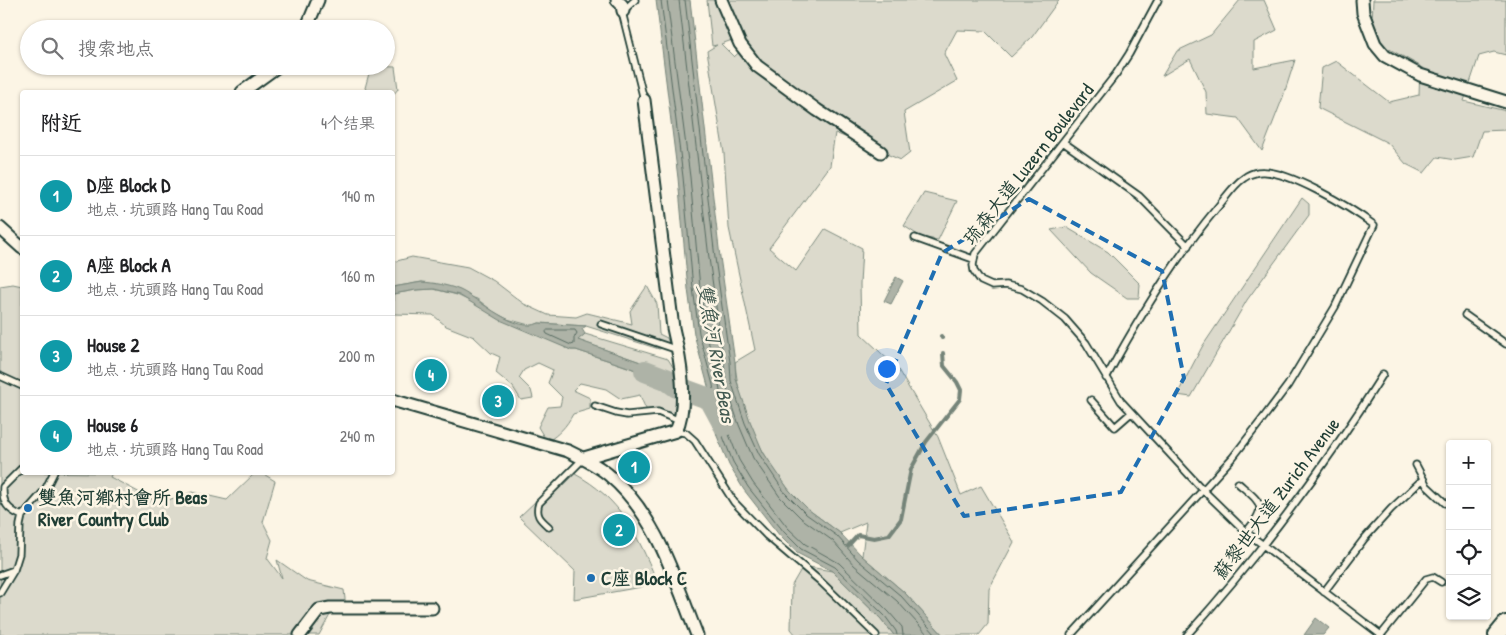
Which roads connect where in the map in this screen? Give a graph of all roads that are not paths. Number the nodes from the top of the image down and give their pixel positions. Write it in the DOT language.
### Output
graph roads {
  1 [pos="318,0"];
  2 [pos="617,0"];
  3 [pos="634,0"];
  4 [pos="721,0"];
  5 [pos="1158,0"];
  6 [pos="1362,0"];
  7 [pos="623,11"];
  8 [pos="310,20"];
  9 [pos="266,75"];
  10 [pos="245,90"];
  11 [pos="644,100"];
  12 [pos="1506,102"];
  13 [pos="1063,142"];
  14 [pos="881,152"];
  15 [pos="0,228"];
  16 [pos="915,238"];
  17 [pos="20,246"];
  18 [pos="1188,246"];
  19 [pos="974,259"];
  20 [pos="1465,315"];
  21 [pos="601,324"];
  22 [pos="1506,344"];
  23 [pos="678,350"];
  24 [pos="1383,374"];
  25 [pos="0,376"];
  26 [pos="1106,378"];
  27 [pos="20,385"];
  28 [pos="1091,400"];
  29 [pos="395,401"];
  30 [pos="596,406"];
  31 [pos="1132,413"];
  32 [pos="678,426"];
  33 [pos="584,458"];
  34 [pos="1416,465"];
  35 [pos="20,470"];
  36 [pos="52,475"];
  37 [pos="1422,480"];
  38 [pos="1238,483"];
  39 [pos="1203,490"];
  40 [pos="1445,503"];
  41 [pos="22,516"];
  42 [pos="549,527"];
  43 [pos="1246,532"];
  44 [pos="1263,546"];
  45 [pos="14,570"];
  46 [pos="0,575"];
  47 [pos="1441,582"];
  48 [pos="1324,592"];
  49 [pos="0,593"];
  50 [pos="432,608"];
  51 [pos="1506,624"];
  52 [pos="300,635"];
  53 [pos="697,635"];
  54 [pos="876,635"];
  55 [pos="1071,635"];
  56 [pos="1187,635"];
  57 [pos="1381,635"];
  58 [pos="1497,635"];
  1 -- 8 [label="street"];
  2 -- 7 [label="street"];
  3 -- 7 [label="lane"];
  4 -- 14 [label="street"];
  5 -- 13 [label="lane, 琉森大道 Luzern Boulevard"];
  6 -- 12 [label="street"];
  7 -- 11 [label="lane"];
  9 -- 10 [label="street"];
  11 -- 23 [label="street"];
  13 -- 18 [label="lane"];
  13 -- 19 [label="lane, 琉森大道 Luzern Boulevard"];
  15 -- 17 [label="street"];
  16 -- 19 [label="lane"];
  18 -- 26 [label="lane"];
  18 -- 39 [label="lane"];
  19 -- 26 [label="lane, 琉森大道 Luzern Boulevard"];
  20 -- 22 [label="lane"];
  21 -- 23 [label="lane"];
  23 -- 32 [label="street"];
  24 -- 44 [label="lane, 蘇黎世大道 Zurich Avenue"];
  25 -- 27 [label="lane"];
  26 -- 31 [label="lane, 琉森大道 Luzern Boulevard"];
  28 -- 31 [label="lane"];
  29 -- 33 [label="street"];
  30 -- 32 [label="lane"];
  31 -- 39 [label="lane, 琉森大道 Luzern Boulevard"];
  32 -- 33 [label="street"];
  32 -- 54 [label="lane"];
  33 -- 42 [label="lane"];
  33 -- 53 [label="street"];
  34 -- 37 [label="lane"];
  35 -- 41 [label="lane"];
  36 -- 41 [label="lane"];
  37 -- 40 [label="lane"];
  37 -- 48 [label="lane"];
  38 -- 43 [label="lane"];
  39 -- 43 [label="lane, 琉森大道 Luzern Boulevard"];
  39 -- 55 [label="lane"];
  41 -- 45 [label="lane"];
  43 -- 44 [label="lane, 琉森大道 Luzern Boulevard"];
  44 -- 48 [label="lane, 琉森大道 Luzern Boulevard"];
  44 -- 56 [label="lane, 蘇黎世大道 Zurich Avenue"];
  45 -- 46 [label="lane"];
  45 -- 49 [label="lane"];
  47 -- 57 [label="lane"];
  48 -- 57 [label="lane, 琉森大道 Luzern Boulevard"];
  50 -- 52 [label="street"];
  51 -- 58 [label="street"];
}
